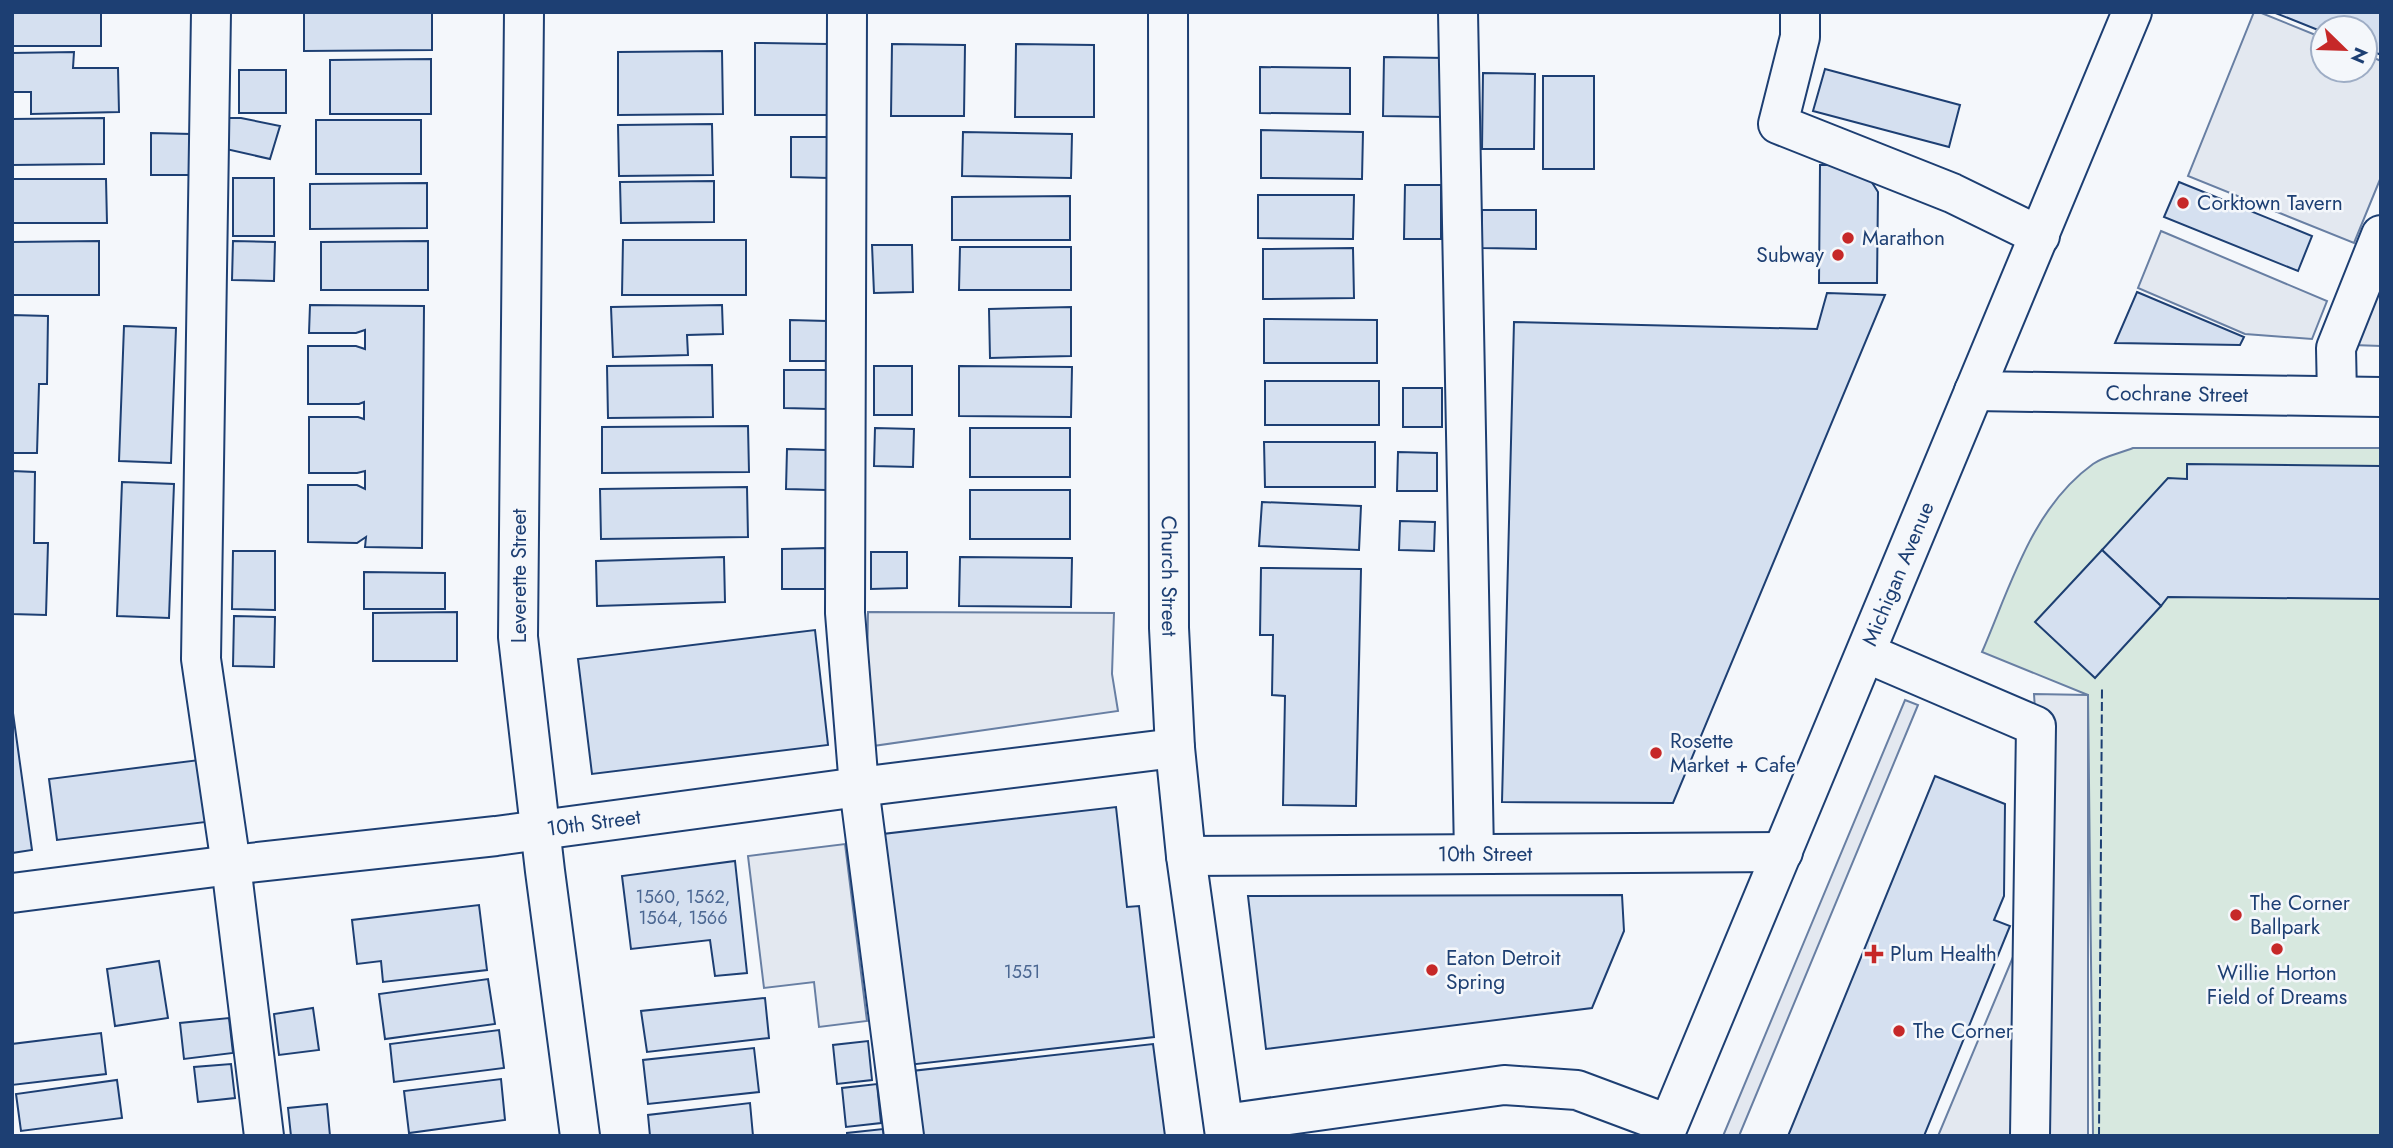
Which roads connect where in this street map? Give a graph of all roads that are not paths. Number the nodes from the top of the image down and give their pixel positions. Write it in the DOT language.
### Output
graph roads {
  1 [pos="211,12"];
  2 [pos="524,12"];
  3 [pos="847,12"];
  4 [pos="1168,12"];
  5 [pos="1458,12"];
  6 [pos="1800,12"];
  7 [pos="2132,12"];
  8 [pos="2381,235"];
  9 [pos="2040,236"];
  10 [pos="1974,391"];
  11 [pos="2337,396"];
  12 [pos="2381,397"];
  13 [pos="1866,653"];
  14 [pos="1175,748"];
  15 [pos="859,787"];
  16 [pos="540,830"];
  17 [pos="1783,852"];
  18 [pos="1475,854"];
  19 [pos="1186,856"];
  20 [pos="231,865"];
  21 [pos="12,893"];
  22 [pos="1225,1130"];
  23 [pos="1666,1130"];
  24 [pos="264,1136"];
  25 [pos="580,1136"];
  26 [pos="904,1136"];
  27 [pos="2029,1136"];
  1 -- 20 [label="street"];
  2 -- 16 [label="street, Leverette Street"];
  3 -- 15 [label="street"];
  4 -- 14 [label="street, Church Street"];
  5 -- 18 [label="street"];
  6 -- 9 [label="street"];
  7 -- 9 [label="street, Michigan Avenue"];
  8 -- 11 [label="street"];
  9 -- 10 [label="street, Michigan Avenue"];
  10 -- 11 [label="street, Cochrane Street"];
  10 -- 13 [label="street, Michigan Avenue"];
  11 -- 12 [label="street, Cochrane Street"];
  13 -- 17 [label="street, Michigan Avenue"];
  13 -- 27 [label="street"];
  14 -- 15 [label="street, 10th Street"];
  14 -- 19 [label="street, Church Street"];
  15 -- 16 [label="street, 10th Street"];
  15 -- 26 [label="street"];
  16 -- 20 [label="street, 10th Street"];
  16 -- 25 [label="street, Leverette Street"];
  17 -- 18 [label="street, 10th Street"];
  17 -- 23 [label="street, Michigan Avenue"];
  18 -- 19 [label="street, 10th Street"];
  19 -- 22 [label="street, Church Street"];
  20 -- 21 [label="street, 10th Street"];
  20 -- 24 [label="street"];
  22 -- 23 [label="street"];
}
